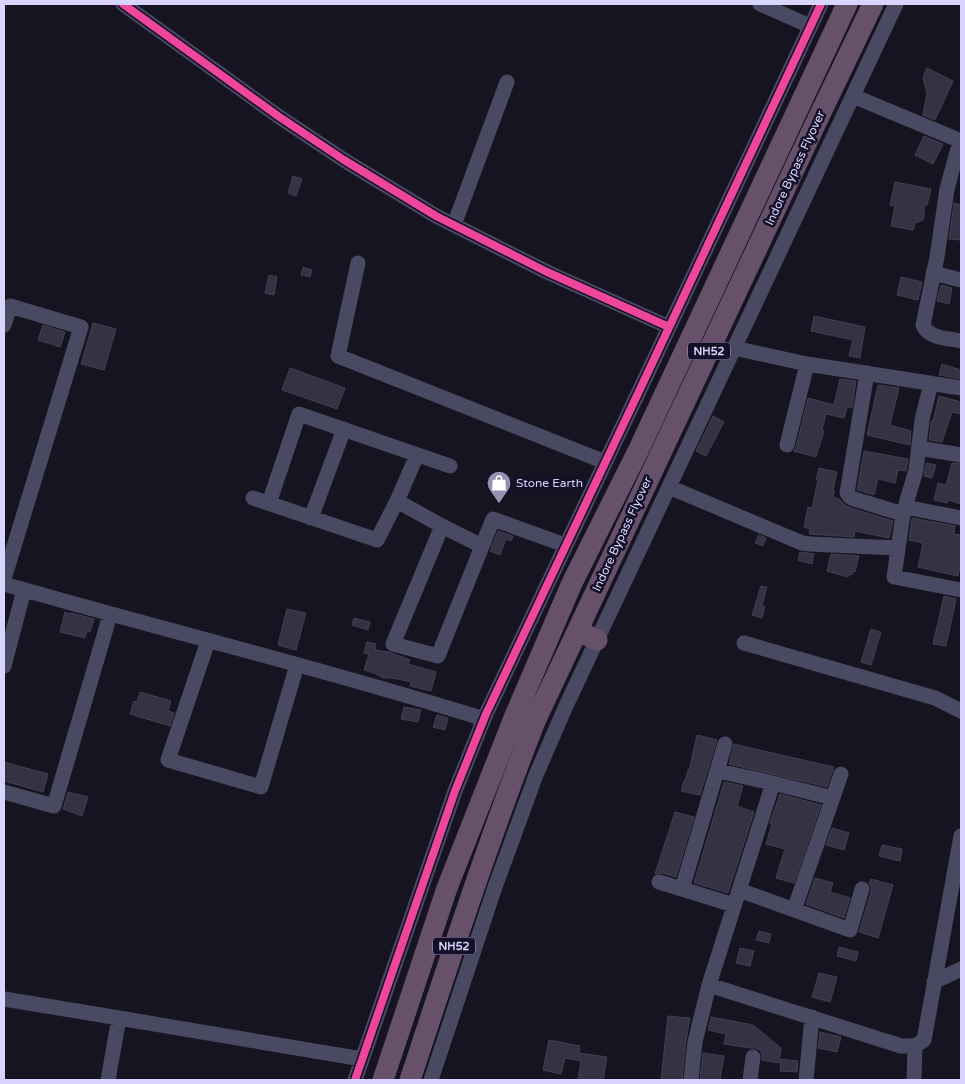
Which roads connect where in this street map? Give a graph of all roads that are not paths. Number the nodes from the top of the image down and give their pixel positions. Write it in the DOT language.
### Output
graph roads {
  1 [pos="123,4"];
  2 [pos="760,4"];
  3 [pos="821,4"];
  4 [pos="847,4"];
  5 [pos="873,4"];
  6 [pos="896,4"];
  7 [pos="810,26"];
  8 [pos="507,82"];
  9 [pos="853,96"];
  10 [pos="961,141"];
  11 [pos="454,225"];
  12 [pos="358,263"];
  13 [pos="933,272"];
  14 [pos="961,280"];
  15 [pos="4,325"];
  16 [pos="669,327"];
  17 [pos="961,341"];
  18 [pos="734,348"];
  19 [pos="807,364"];
  20 [pos="867,373"];
  21 [pos="931,383"];
  22 [pos="961,388"];
  23 [pos="344,429"];
  24 [pos="787,445"];
  25 [pos="919,448"];
  26 [pos="418,455"];
  27 [pos="961,455"];
  28 [pos="605,462"];
  29 [pos="450,466"];
  30 [pos="669,487"];
  31 [pos="253,498"];
  32 [pos="397,501"];
  33 [pos="269,503"];
  34 [pos="904,511"];
  35 [pos="311,518"];
  36 [pos="961,518"];
  37 [pos="442,526"];
  38 [pos="10,542"];
  39 [pos="566,545"];
  40 [pos="482,546"];
  41 [pos="898,548"];
  42 [pos="4,578"];
  43 [pos="4,584"];
  44 [pos="24,590"];
  45 [pos="961,590"];
  46 [pos="110,614"];
  47 [pos="578,631"];
  48 [pos="597,640"];
  49 [pos="208,641"];
  50 [pos="744,643"];
  51 [pos="298,665"];
  52 [pos="4,666"];
  53 [pos="961,711"];
  54 [pos="484,719"];
  55 [pos="725,744"];
  56 [pos="718,770"];
  57 [pos="841,774"];
  58 [pos="773,783"];
  59 [pos="4,792"];
  60 [pos="833,798"];
  61 [pos="961,836"];
  62 [pos="659,882"];
  63 [pos="682,889"];
  64 [pos="862,889"];
  65 [pos="739,890"];
  66 [pos="734,905"];
  67 [pos="794,910"];
  68 [pos="961,969"];
  69 [pos="934,982"];
  70 [pos="709,985"];
  71 [pos="4,999"];
  72 [pos="812,1017"];
  73 [pos="119,1018"];
  74 [pos="914,1046"];
  75 [pos="753,1056"];
  76 [pos="362,1059"];
  77 [pos="108,1080"];
  78 [pos="355,1080"];
  79 [pos="383,1080"];
  80 [pos="410,1080"];
  81 [pos="431,1080"];
  82 [pos="691,1080"];
  83 [pos="750,1080"];
  84 [pos="806,1080"];
  85 [pos="914,1080"];
  1 -- 11 [label="street"];
  2 -- 7 [label="street"];
  3 -- 7 [label="street"];
  4 -- 79 [label="highway, Indore Bypass Flyover / NH52"];
  5 -- 47 [label="highway, Indore Bypass Flyover / NH52"];
  6 -- 9 [label="street"];
  7 -- 16 [label="street"];
  8 -- 11 [label="street"];
  9 -- 10 [label="street"];
  9 -- 18 [label="street"];
  10 -- 13 [label="street"];
  11 -- 16 [label="street"];
  12 -- 28 [label="street"];
  13 -- 14 [label="street"];
  13 -- 17 [label="street"];
  15 -- 38 [label="street"];
  16 -- 28 [label="street"];
  18 -- 19 [label="street"];
  18 -- 30 [label="street"];
  19 -- 20 [label="street"];
  19 -- 24 [label="street"];
  20 -- 21 [label="street"];
  20 -- 34 [label="street"];
  21 -- 22 [label="street"];
  21 -- 25 [label="street"];
  23 -- 26 [label="street"];
  23 -- 33 [label="street"];
  23 -- 35 [label="street"];
  25 -- 27 [label="street"];
  25 -- 34 [label="street"];
  26 -- 29 [label="street"];
  26 -- 32 [label="street"];
  28 -- 39 [label="street"];
  30 -- 41 [label="street"];
  30 -- 48 [label="street"];
  31 -- 33 [label="street"];
  32 -- 35 [label="street"];
  32 -- 37 [label="street"];
  33 -- 35 [label="street"];
  34 -- 36 [label="street"];
  34 -- 41 [label="street"];
  37 -- 40 [label="street"];
  37 -- 40 [label="street"];
  38 -- 42 [label="street"];
  39 -- 40 [label="street"];
  39 -- 54 [label="street"];
  41 -- 45 [label="street"];
  43 -- 44 [label="street"];
  44 -- 46 [label="street"];
  44 -- 52 [label="street"];
  46 -- 49 [label="street"];
  46 -- 59 [label="street"];
  47 -- 48 [label="highway"];
  47 -- 80 [label="highway, Indore Bypass Flyover / NH52"];
  48 -- 81 [label="street"];
  49 -- 51 [label="street"];
  49 -- 51 [label="street"];
  50 -- 53 [label="street"];
  51 -- 54 [label="street"];
  54 -- 76 [label="street"];
  55 -- 56 [label="street"];
  56 -- 58 [label="street"];
  56 -- 63 [label="street"];
  57 -- 60 [label="street"];
  58 -- 60 [label="street"];
  58 -- 65 [label="street"];
  60 -- 67 [label="street"];
  61 -- 69 [label="street"];
  62 -- 63 [label="street"];
  63 -- 66 [label="street"];
  64 -- 67 [label="street"];
  65 -- 66 [label="street"];
  65 -- 67 [label="street"];
  66 -- 70 [label="street"];
  68 -- 69 [label="street"];
  69 -- 74 [label="street"];
  70 -- 72 [label="street"];
  70 -- 82 [label="street"];
  71 -- 73 [label="street"];
  72 -- 74 [label="street"];
  72 -- 84 [label="street"];
  73 -- 76 [label="street"];
  73 -- 77 [label="street"];
  74 -- 85 [label="street"];
  75 -- 83 [label="street"];
  76 -- 78 [label="street"];
}
